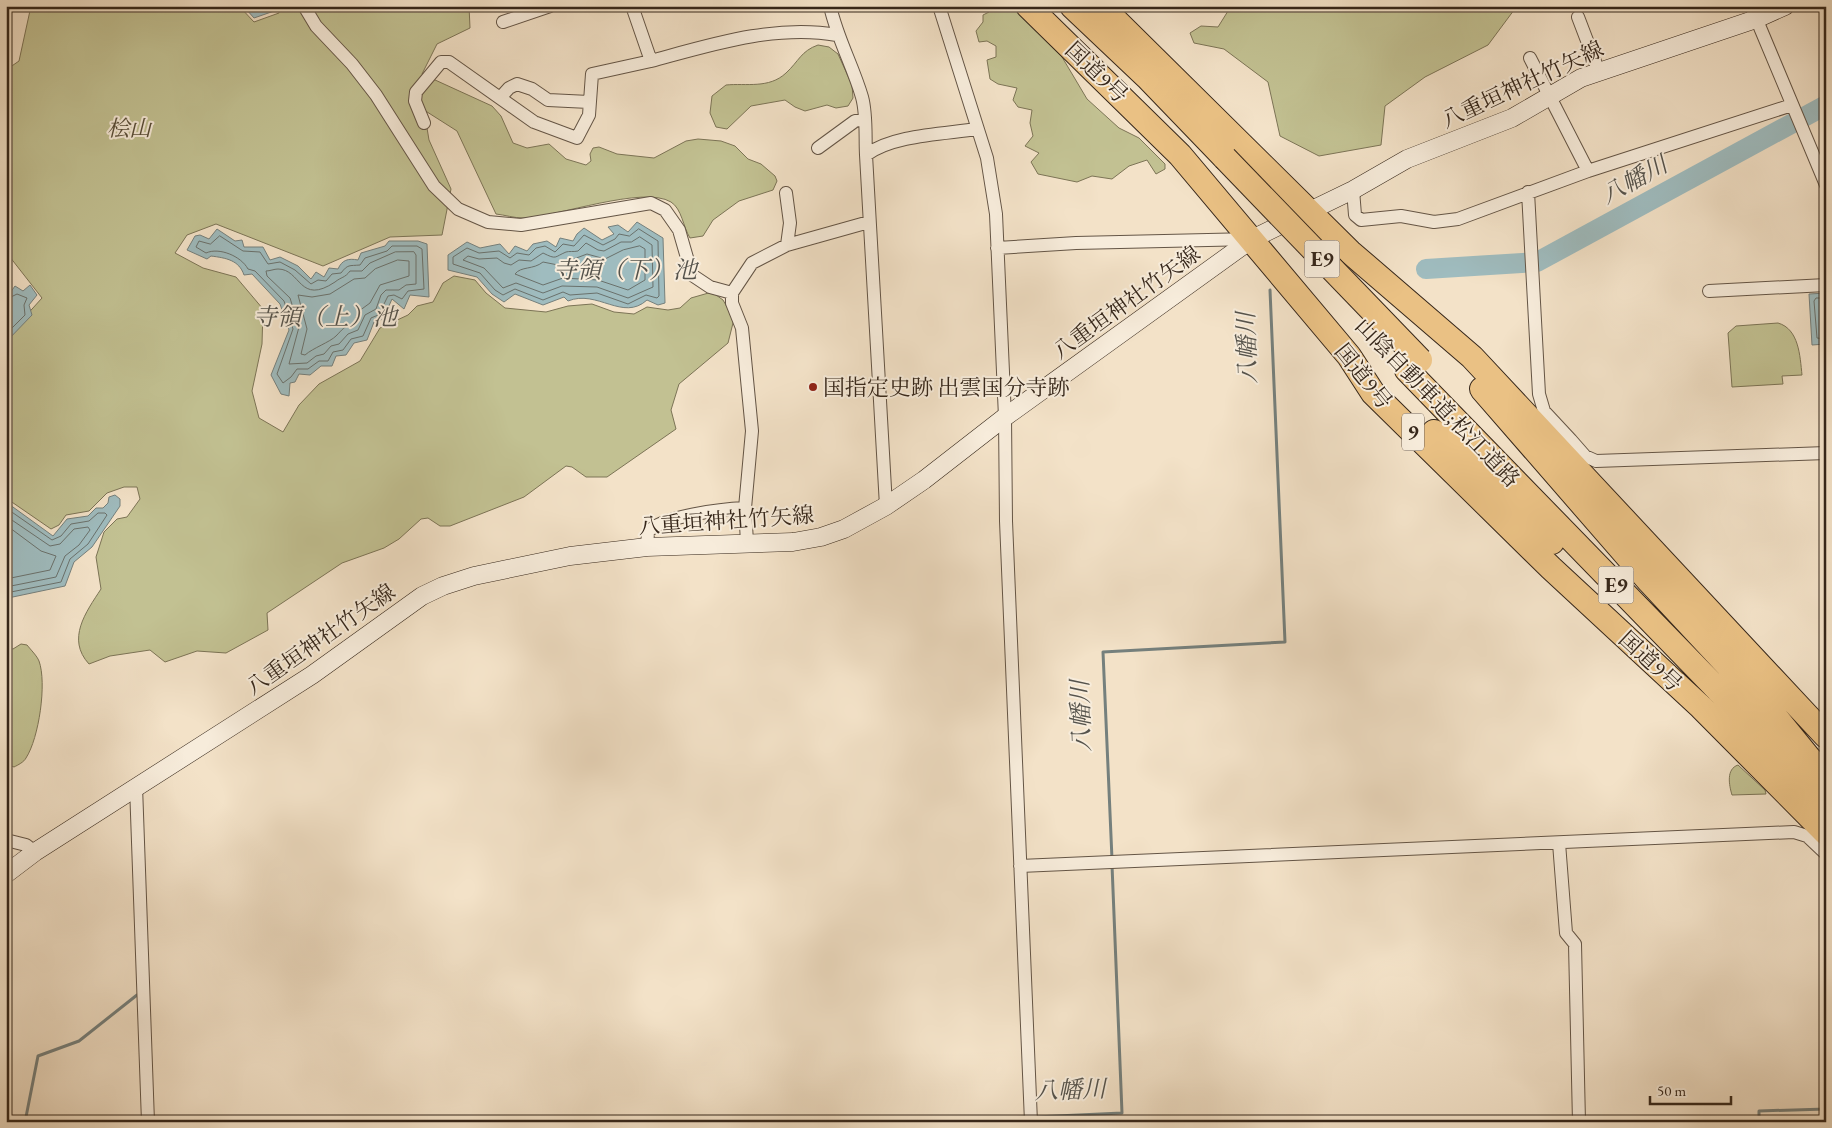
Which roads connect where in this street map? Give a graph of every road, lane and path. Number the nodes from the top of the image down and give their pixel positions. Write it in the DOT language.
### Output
graph roads {
  1 [pos="304,6"];
  2 [pos="550,6"];
  3 [pos="632,6"];
  4 [pos="830,6"];
  5 [pos="939,6"];
  6 [pos="1028,6"];
  7 [pos="1048,6"];
  8 [pos="1072,6"];
  9 [pos="1101,6"];
  10 [pos="1785,6"];
  11 [pos="1754,13"];
  12 [pos="1578,17"];
  13 [pos="503,22"];
  14 [pos="837,35"];
  15 [pos="1530,58"];
  16 [pos="651,61"];
  17 [pos="1599,72"];
  18 [pos="1550,94"];
  19 [pos="500,98"];
  20 [pos="589,102"];
  21 [pos="1792,105"];
  22 [pos="864,119"];
  23 [pos="424,123"];
  24 [pos="977,129"];
  25 [pos="818,148"];
  26 [pos="866,155"];
  27 [pos="1219,164"];
  28 [pos="1588,171"];
  29 [pos="1826,185"];
  30 [pos="1353,190"];
  31 [pos="1528,192"];
  32 [pos="786,193"];
  33 [pos="1308,210"];
  34 [pos="869,222"];
  35 [pos="1252,239"];
  36 [pos="787,245"];
  37 [pos="997,248"];
  38 [pos="1382,278"];
  39 [pos="1826,285"];
  40 [pos="1710,291"];
  41 [pos="732,293"];
  42 [pos="1349,356"];
  43 [pos="1413,365"];
  44 [pos="1005,417"];
  45 [pos="1566,445"];
  46 [pos="1826,453"];
  47 [pos="886,506"];
  48 [pos="745,508"];
  49 [pos="747,542"];
  50 [pos="648,547"];
  51 [pos="1739,711"];
  52 [pos="1826,736"];
  53 [pos="1809,758"];
  54 [pos="1826,776"];
  55 [pos="136,786"];
  56 [pos="1826,800"];
  57 [pos="1826,834"];
  58 [pos="6,840"];
  59 [pos="1559,843"];
  60 [pos="35,852"];
  61 [pos="1826,854"];
  62 [pos="1020,866"];
  63 [pos="6,874"];
  64 [pos="1031,1119"];
  65 [pos="148,1122"];
  66 [pos="1579,1122"];
  1 -- 41 [label="street"];
  2 -- 13 [label="street"];
  3 -- 16 [label="street"];
  4 -- 14 [label="street"];
  5 -- 24 [label="street"];
  6 -- 35 [label="highway, 国道9号 / 9"];
  7 -- 27 [label="highway, 山陰自動車道;松江道路 / E9"];
  8 -- 27 [label="highway, 山陰自動車道;松江道路 / E9"];
  9 -- 33 [label="highway"];
  10 -- 11 [label="main road, 八重垣神社竹矢線"];
  11 -- 17 [label="main road, 八重垣神社竹矢線"];
  11 -- 21 [label="street"];
  12 -- 17 [label="street"];
  14 -- 16 [label="street"];
  14 -- 22 [label="street"];
  15 -- 18 [label="street"];
  16 -- 20 [label="street"];
  17 -- 18 [label="main road, 八重垣神社竹矢線"];
  18 -- 28 [label="street"];
  18 -- 30 [label="main road, 八重垣神社竹矢線"];
  19 -- 20 [label="street"];
  19 -- 20 [label="street"];
  19 -- 23 [label="street"];
  21 -- 28 [label="street"];
  21 -- 29 [label="street"];
  22 -- 25 [label="street"];
  22 -- 26 [label="street"];
  24 -- 26 [label="street"];
  24 -- 37 [label="street"];
  26 -- 34 [label="street"];
  27 -- 43 [label="highway, 山陰自動車道;松江道路 / E9"];
  28 -- 31 [label="street"];
  30 -- 31 [label="street"];
  30 -- 33 [label="main road, 八重垣神社竹矢線"];
  31 -- 45 [label="street"];
  32 -- 36 [label="street"];
  33 -- 35 [label="main road, 八重垣神社竹矢線"];
  33 -- 38 [label="highway"];
  34 -- 36 [label="street"];
  34 -- 47 [label="street"];
  35 -- 37 [label="street"];
  35 -- 42 [label="highway, 国道9号 / 9"];
  35 -- 44 [label="main road, 八重垣神社竹矢線"];
  36 -- 41 [label="street"];
  37 -- 44 [label="street"];
  38 -- 45 [label="highway"];
  38 -- 53 [label="highway"];
  39 -- 40 [label="street"];
  41 -- 48 [label="street"];
  42 -- 51 [label="highway"];
  42 -- 57 [label="highway, 国道9号 / 9"];
  43 -- 51 [label="highway, 山陰自動車道;松江道路 / E9"];
  43 -- 53 [label="highway, 山陰自動車道;松江道路 / E9"];
  44 -- 47 [label="main road, 八重垣神社竹矢線"];
  44 -- 62 [label="street"];
  45 -- 46 [label="street"];
  45 -- 52 [label="highway"];
  47 -- 49 [label="main road, 八重垣神社竹矢線"];
  48 -- 49 [label="street"];
  48 -- 50 [label="street"];
  49 -- 50 [label="main road, 八重垣神社竹矢線"];
  50 -- 55 [label="main road, 八重垣神社竹矢線"];
  51 -- 56 [label="highway, 山陰自動車道;松江道路 / E9"];
  53 -- 54 [label="highway, 山陰自動車道;松江道路 / E9"];
  55 -- 60 [label="main road, 八重垣神社竹矢線"];
  55 -- 65 [label="street"];
  58 -- 60 [label="street"];
  59 -- 61 [label="street"];
  59 -- 62 [label="street"];
  59 -- 66 [label="street"];
  60 -- 63 [label="main road, 八重垣神社竹矢線"];
  62 -- 64 [label="street"];
}
